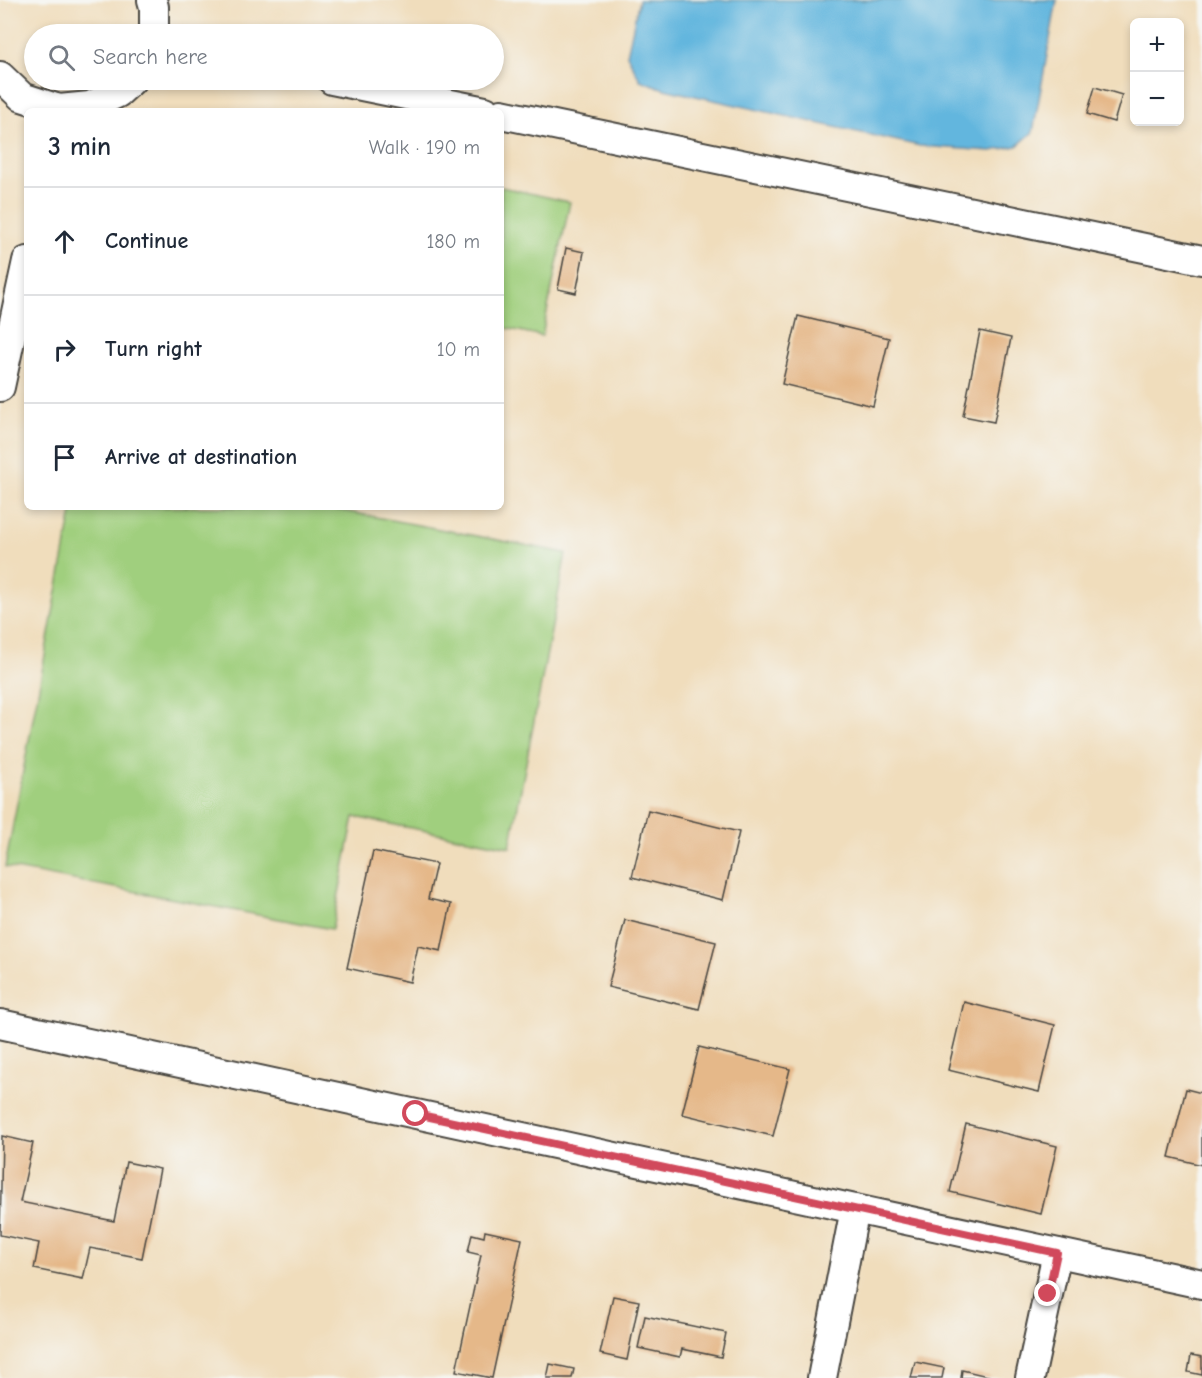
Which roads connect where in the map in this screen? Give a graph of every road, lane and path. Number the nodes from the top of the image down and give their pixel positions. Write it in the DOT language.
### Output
graph roads {
  1 [pos="152,0"];
  2 [pos="154,24"];
  3 [pos="0,76"];
  4 [pos="121,90"];
  5 [pos="381,90"];
  6 [pos="53,108"];
  7 [pos="74,108"];
  8 [pos="470,108"];
  9 [pos="504,115"];
  10 [pos="1202,260"];
  11 [pos="24,275"];
  12 [pos="0,387"];
  13 [pos="0,1024"];
  14 [pos="855,1209"];
  15 [pos="1057,1253"];
  16 [pos="1202,1284"];
  17 [pos="822,1378"];
  18 [pos="1030,1378"];
  1 -- 2 [label="street"];
  3 -- 6 [label="street"];
  4 -- 7 [label="street"];
  5 -- 8 [label="street"];
  9 -- 10 [label="street"];
  11 -- 12 [label="street"];
  13 -- 14 [label="street"];
  14 -- 15 [label="street"];
  14 -- 17 [label="street"];
  15 -- 16 [label="street"];
  15 -- 18 [label="street"];
}
